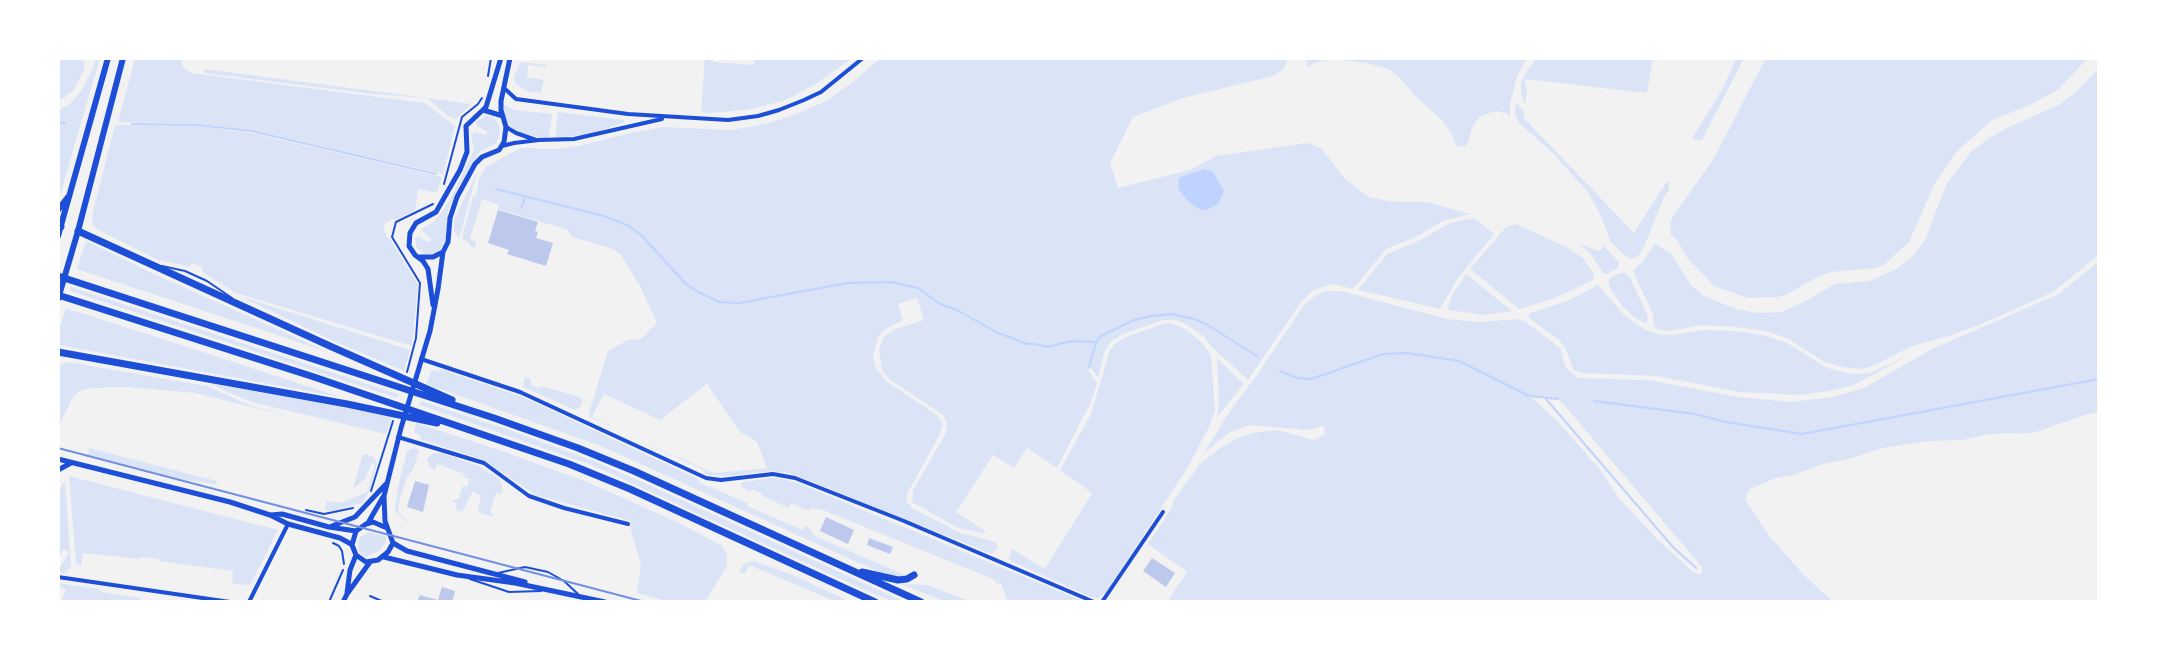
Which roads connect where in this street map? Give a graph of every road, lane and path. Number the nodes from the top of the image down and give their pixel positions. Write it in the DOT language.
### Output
graph roads {
  1 [pos="108,58"];
  2 [pos="123,58"];
  3 [pos="491,58"];
  4 [pos="501,58"];
  5 [pos="510,58"];
  6 [pos="863,58"];
  7 [pos="487,85"];
  8 [pos="503,86"];
  9 [pos="484,95"];
  10 [pos="483,110"];
  11 [pos="503,117"];
  12 [pos="668,118"];
  13 [pos="506,127"];
  14 [pos="539,140"];
  15 [pos="502,146"];
  16 [pos="441,191"];
  17 [pos="70,194"];
  18 [pos="437,199"];
  19 [pos="58,210"];
  20 [pos="60,226"];
  21 [pos="78,231"];
  22 [pos="58,236"];
  23 [pos="443,252"];
  24 [pos="419,257"];
  25 [pos="58,276"];
  26 [pos="58,297"];
  27 [pos="434,310"];
  28 [pos="58,352"];
  29 [pos="75,356"];
  30 [pos="58,358"];
  31 [pos="420,362"];
  32 [pos="410,363"];
  33 [pos="494,418"];
  34 [pos="391,426"];
  35 [pos="471,430"];
  36 [pos="398,437"];
  37 [pos="58,459"];
  38 [pos="71,463"];
  39 [pos="58,470"];
  40 [pos="386,483"];
  41 [pos="370,493"];
  42 [pos="384,496"];
  43 [pos="354,508"];
  44 [pos="306,510"];
  45 [pos="1163,512"];
  46 [pos="270,515"];
  47 [pos="368,523"];
  48 [pos="628,524"];
  49 [pos="287,526"];
  50 [pos="329,527"];
  51 [pos="387,528"];
  52 [pos="356,531"];
  53 [pos="331,542"];
  54 [pos="393,543"];
  55 [pos="352,545"];
  56 [pos="356,555"];
  57 [pos="384,557"];
  58 [pos="370,562"];
  59 [pos="843,568"];
  60 [pos="496,573"];
  61 [pos="457,575"];
  62 [pos="914,575"];
  63 [pos="58,577"];
  64 [pos="553,590"];
  65 [pos="347,594"];
  66 [pos="579,595"];
  67 [pos="370,596"];
  68 [pos="230,602"];
  69 [pos="249,602"];
  70 [pos="329,602"];
  71 [pos="343,602"];
  72 [pos="384,602"];
  73 [pos="605,602"];
  74 [pos="875,602"];
  75 [pos="921,602"];
  76 [pos="1094,602"];
  77 [pos="1102,602"];
  1 -- 17 [label="main road"];
  2 -- 21 [label="main road"];
  3 -- 7 [label="path"];
  4 -- 10 [label="street"];
  5 -- 8 [label="street"];
  6 -- 12 [label="street"];
  8 -- 11 [label="street"];
  8 -- 12 [label="street"];
  9 -- 16 [label="path"];
  10 -- 11 [label="street"];
  10 -- 24 [label="street"];
  11 -- 13 [label="street"];
  12 -- 14 [label="street"];
  13 -- 14 [label="street"];
  13 -- 15 [label="street"];
  14 -- 15 [label="street"];
  15 -- 23 [label="street"];
  17 -- 19 [label="main road"];
  17 -- 20 [label="main road"];
  18 -- 32 [label="path"];
  20 -- 21 [label="main road"];
  20 -- 22 [label="main road"];
  21 -- 26 [label="main road"];
  21 -- 33 [label="main road"];
  23 -- 24 [label="street"];
  23 -- 27 [label="street"];
  24 -- 27 [label="street"];
  25 -- 33 [label="main road"];
  26 -- 35 [label="main road"];
  27 -- 31 [label="street"];
  28 -- 29 [label="main road"];
  29 -- 30 [label="main road"];
  29 -- 35 [label="main road"];
  31 -- 36 [label="street"];
  31 -- 76 [label="street"];
  33 -- 59 [label="main road"];
  34 -- 41 [label="path"];
  35 -- 74 [label="main road"];
  36 -- 40 [label="street"];
  36 -- 48 [label="street"];
  37 -- 38 [label="street"];
  38 -- 39 [label="street"];
  38 -- 46 [label="street"];
  40 -- 42 [label="street"];
  40 -- 50 [label="street"];
  42 -- 47 [label="street"];
  42 -- 51 [label="street"];
  43 -- 44 [label="path"];
  45 -- 77 [label="street"];
  46 -- 49 [label="street"];
  46 -- 50 [label="street"];
  47 -- 51 [label="street"];
  47 -- 52 [label="street"];
  49 -- 55 [label="street"];
  49 -- 69 [label="street"];
  50 -- 52 [label="street"];
  51 -- 54 [label="street"];
  52 -- 55 [label="street"];
  53 -- 70 [label="path"];
  54 -- 57 [label="street"];
  54 -- 60 [label="street"];
  55 -- 56 [label="street"];
  56 -- 58 [label="street"];
  56 -- 65 [label="street"];
  57 -- 58 [label="street"];
  57 -- 61 [label="street"];
  58 -- 65 [label="street"];
  59 -- 62 [label="main road"];
  59 -- 75 [label="main road"];
  60 -- 64 [label="street"];
  60 -- 66 [label="lane"];
  61 -- 64 [label="street"];
  61 -- 64 [label="lane"];
  63 -- 68 [label="street"];
  64 -- 66 [label="street"];
  65 -- 71 [label="street"];
  66 -- 73 [label="street"];
  67 -- 72 [label="lane"];
}
